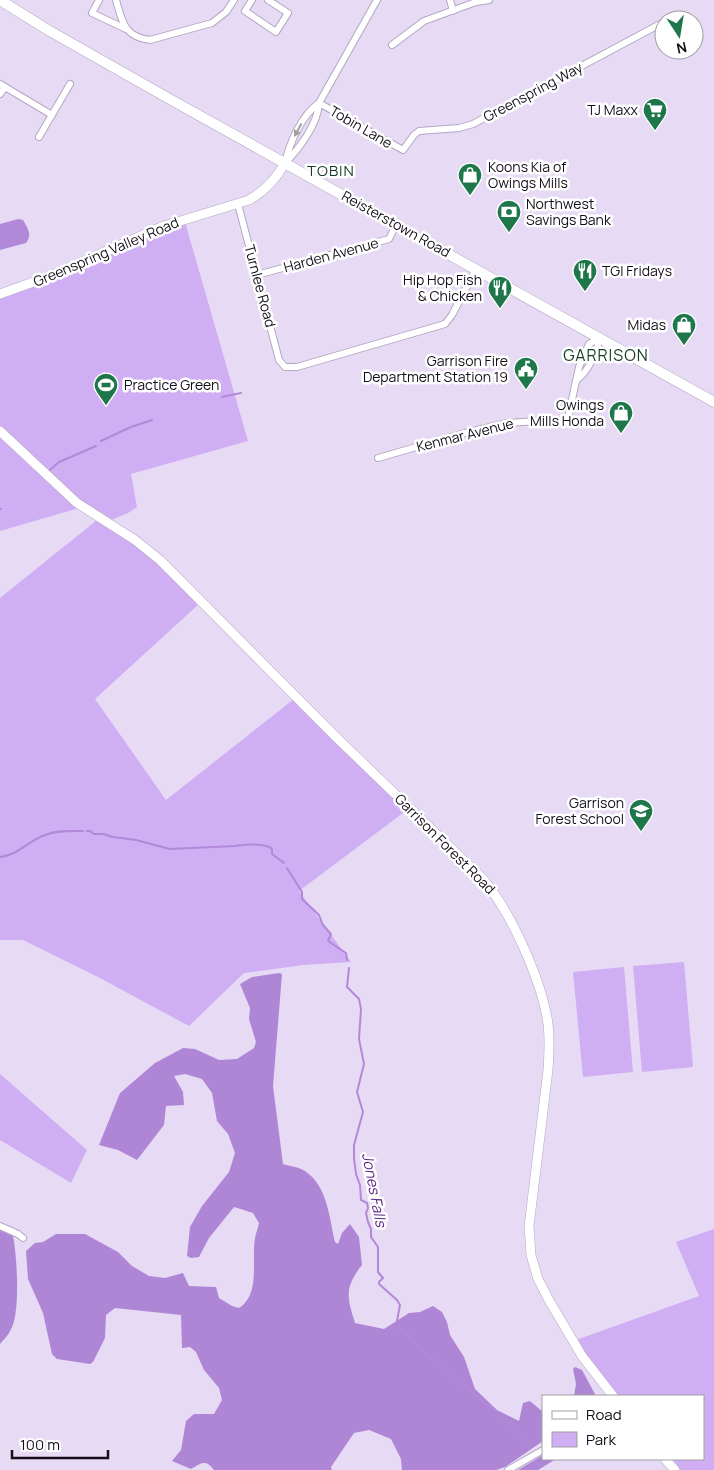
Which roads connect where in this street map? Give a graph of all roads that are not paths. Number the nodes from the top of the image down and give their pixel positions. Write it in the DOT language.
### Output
graph roads {
  1 [pos="0,0"];
  2 [pos="99,0"];
  3 [pos="116,0"];
  4 [pos="234,0"];
  5 [pos="252,0"];
  6 [pos="268,0"];
  7 [pos="376,0"];
  8 [pos="450,0"];
  9 [pos="489,0"];
  10 [pos="453,11"];
  11 [pos="654,27"];
  12 [pos="126,29"];
  13 [pos="392,44"];
  14 [pos="70,84"];
  15 [pos="2,85"];
  16 [pos="0,94"];
  17 [pos="319,103"];
  18 [pos="52,114"];
  19 [pos="39,136"];
  20 [pos="403,150"];
  21 [pos="285,163"];
  22 [pos="238,204"];
  23 [pos="396,225"];
  24 [pos="476,269"];
  25 [pos="257,275"];
  26 [pos="0,294"];
  27 [pos="600,338"];
  28 [pos="714,402"];
  29 [pos="0,431"];
  30 [pos="378,458"];
  31 [pos="0,1226"];
  32 [pos="23,1238"];
  33 [pos="612,1395"];
  34 [pos="542,1451"];
  35 [pos="666,1460"];
  36 [pos="508,1470"];
  37 [pos="675,1470"];
  1 -- 21 [label="main road, Reisterstown Road"];
  2 -- 12 [label="street"];
  3 -- 12 [label="street"];
  4 -- 12 [label="street"];
  5 -- 6 [label="street"];
  7 -- 17 [label="street, Greenspring Valley Road"];
  8 -- 10 [label="street"];
  9 -- 10 [label="street"];
  10 -- 13 [label="street"];
  11 -- 20 [label="street, Greenspring Way"];
  14 -- 18 [label="street"];
  15 -- 16 [label="street"];
  15 -- 18 [label="street"];
  17 -- 20 [label="street, Tobin Lane"];
  17 -- 21 [label="street, Greenspring Valley Road"];
  18 -- 19 [label="street"];
  21 -- 22 [label="main road, Greenspring Valley Road"];
  21 -- 23 [label="main road, Reisterstown Road"];
  22 -- 25 [label="street, Turnlee Road"];
  22 -- 26 [label="main road, Greenspring Valley Road"];
  23 -- 24 [label="main road, Reisterstown Road"];
  23 -- 25 [label="street, Harden Avenue"];
  24 -- 25 [label="street, Turnlee Road"];
  24 -- 27 [label="main road, Reisterstown Road"];
  27 -- 28 [label="main road, Reisterstown Road"];
  27 -- 30 [label="street, Kenmar Avenue"];
  29 -- 33 [label="main road, Garrison Forest Road"];
  31 -- 32 [label="street"];
  34 -- 36 [label="street"];
  35 -- 37 [label="main road"];
}
